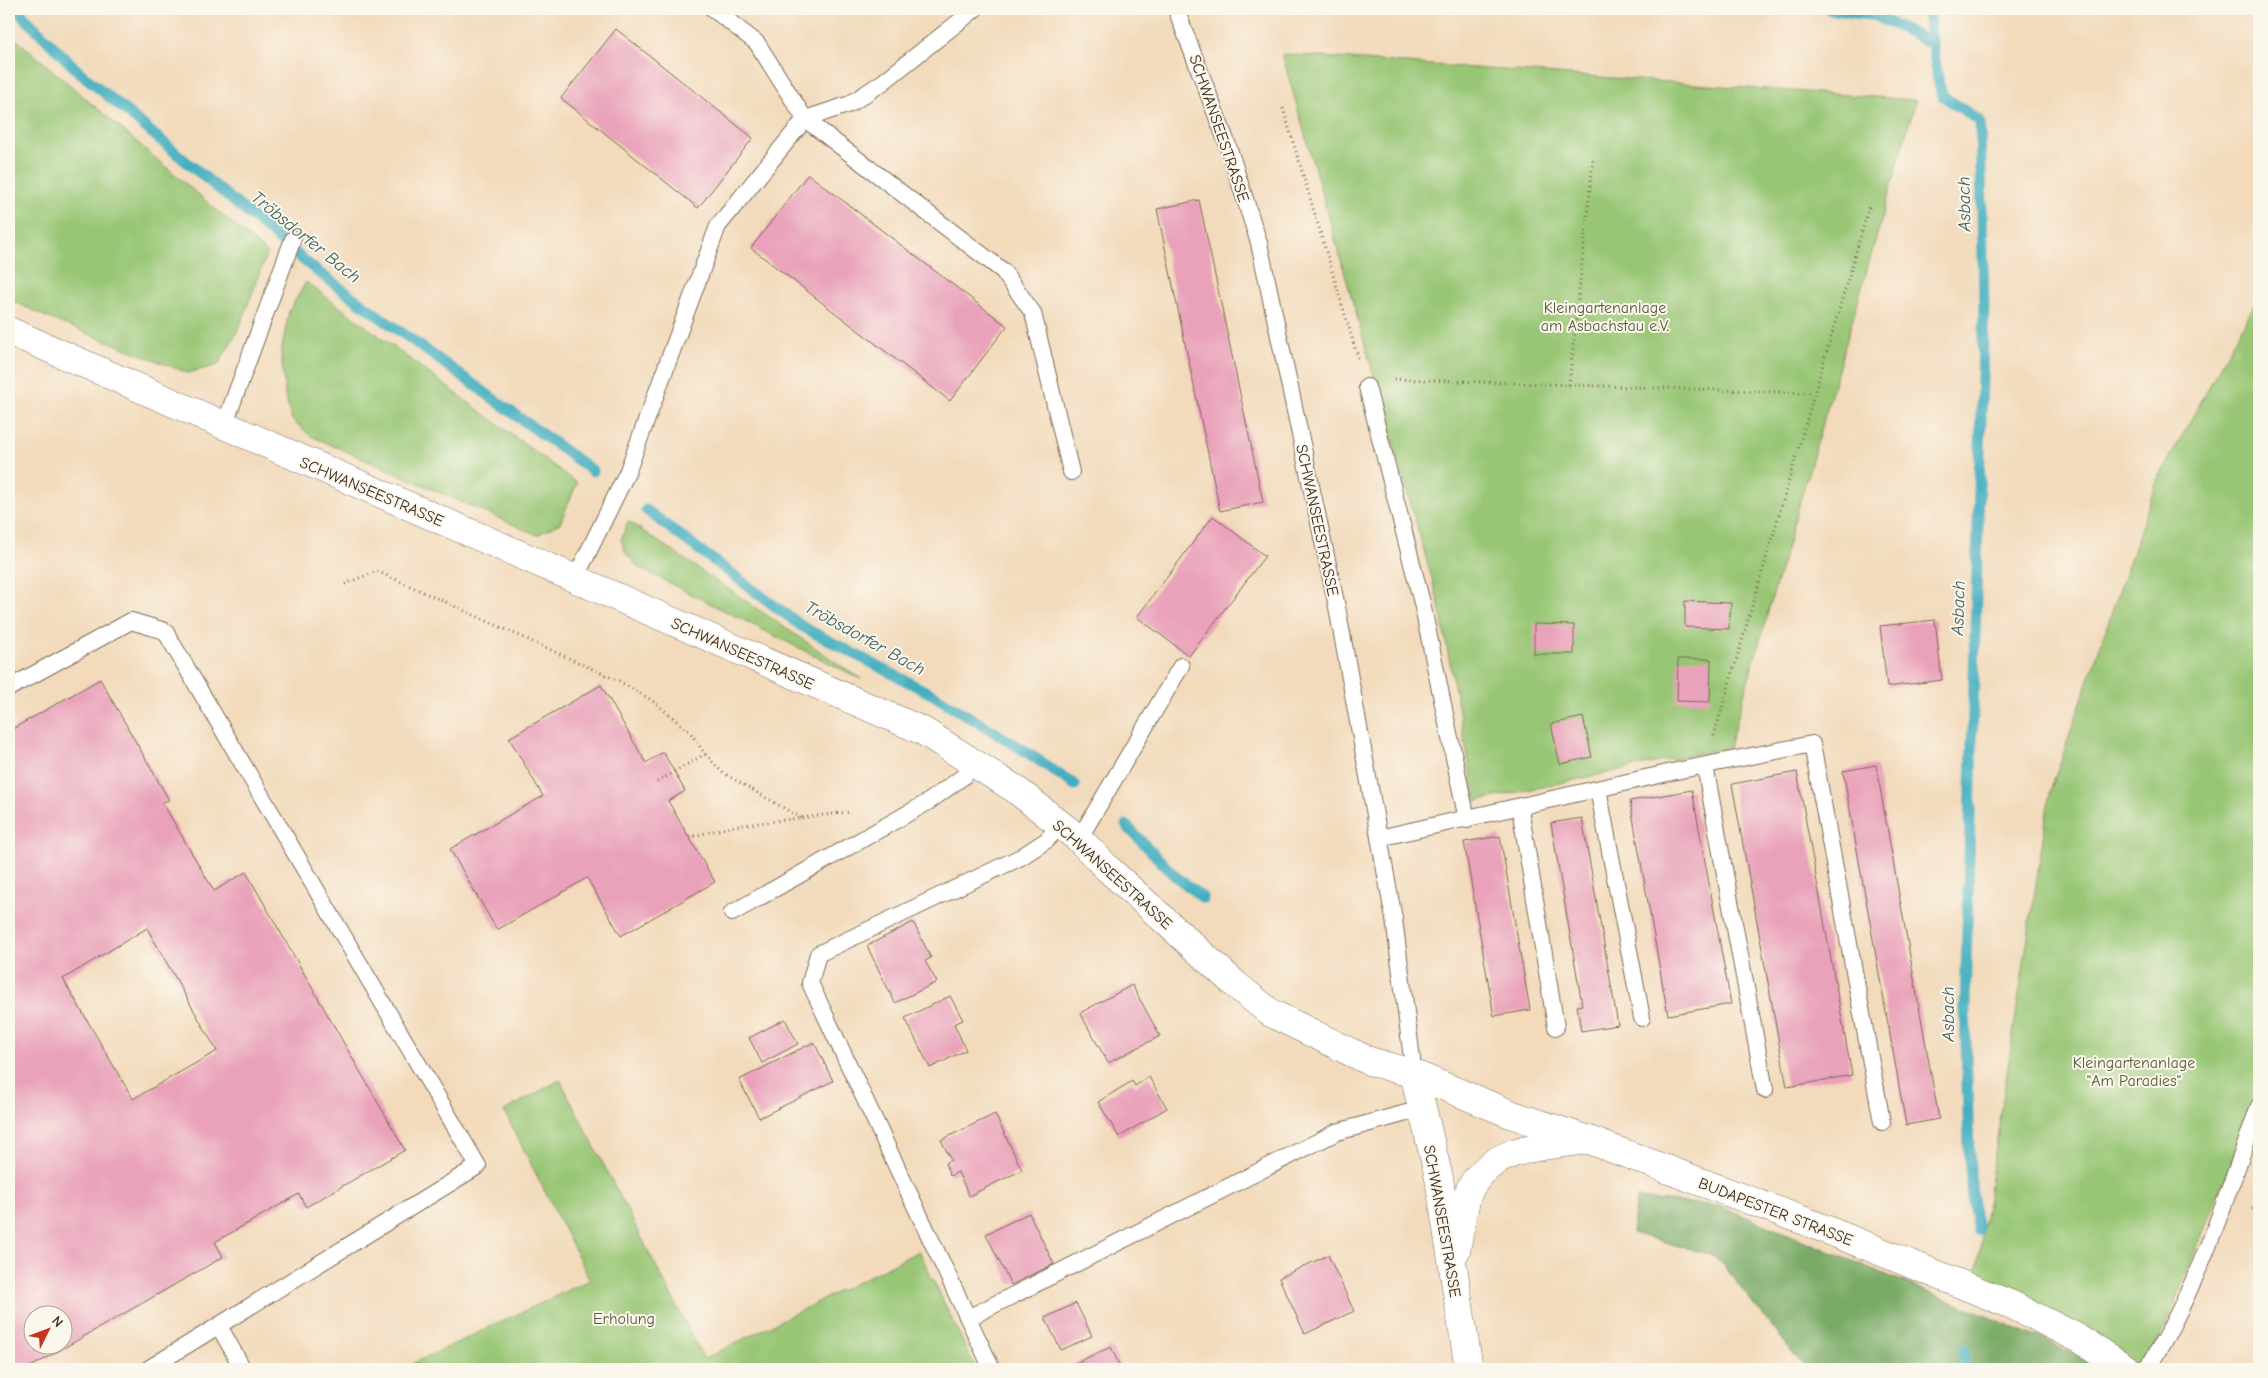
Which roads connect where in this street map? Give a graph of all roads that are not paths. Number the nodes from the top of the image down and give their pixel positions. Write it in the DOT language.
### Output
graph roads {
  1 [pos="713,9"];
  2 [pos="975,9"];
  3 [pos="1176,9"];
  4 [pos="805,119"];
  5 [pos="293,239"];
  6 [pos="9,331"];
  7 [pos="1367,387"];
  8 [pos="224,426"];
  9 [pos="1071,472"];
  10 [pos="575,579"];
  11 [pos="1181,666"];
  12 [pos="9,688"];
  13 [pos="975,763"];
  14 [pos="1705,766"];
  15 [pos="1598,789"];
  16 [pos="1520,808"];
  17 [pos="1466,820"];
  18 [pos="1070,832"];
  19 [pos="1379,838"];
  20 [pos="732,913"];
  21 [pos="1642,1018"];
  22 [pos="1556,1027"];
  23 [pos="1414,1074"];
  24 [pos="1765,1090"];
  25 [pos="2259,1106"];
  26 [pos="1421,1109"];
  27 [pos="1882,1122"];
  28 [pos="1589,1140"];
  29 [pos="1452,1267"];
  30 [pos="968,1318"];
  31 [pos="219,1326"];
  32 [pos="148,1369"];
  33 [pos="243,1369"];
  34 [pos="992,1369"];
  35 [pos="1469,1369"];
  36 [pos="2127,1369"];
  37 [pos="2147,1369"];
  1 -- 4 [label="lane"];
  2 -- 4 [label="lane"];
  3 -- 19 [label="lane, SCHWANSEESTRASSE"];
  4 -- 9 [label="lane"];
  4 -- 10 [label="lane"];
  5 -- 8 [label="lane"];
  6 -- 8 [label="street, SCHWANSEESTRASSE"];
  7 -- 17 [label="lane"];
  8 -- 10 [label="street, SCHWANSEESTRASSE"];
  10 -- 13 [label="street, SCHWANSEESTRASSE"];
  11 -- 18 [label="lane"];
  12 -- 31 [label="lane"];
  13 -- 18 [label="street, SCHWANSEESTRASSE"];
  13 -- 20 [label="lane"];
  14 -- 15 [label="lane"];
  14 -- 24 [label="lane"];
  14 -- 27 [label="lane"];
  15 -- 16 [label="lane"];
  15 -- 21 [label="lane"];
  16 -- 17 [label="lane"];
  16 -- 22 [label="lane"];
  17 -- 19 [label="lane"];
  18 -- 23 [label="street, SCHWANSEESTRASSE"];
  18 -- 30 [label="lane"];
  19 -- 23 [label="lane, SCHWANSEESTRASSE"];
  23 -- 26 [label="street, SCHWANSEESTRASSE"];
  23 -- 28 [label="street, BUDAPESTER STRASSE"];
  25 -- 37 [label="lane"];
  26 -- 29 [label="street, SCHWANSEESTRASSE"];
  26 -- 30 [label="lane"];
  28 -- 29 [label="street"];
  28 -- 36 [label="street, BUDAPESTER STRASSE"];
  29 -- 35 [label="street, SCHWANSEESTRASSE"];
  30 -- 34 [label="lane"];
  31 -- 32 [label="lane"];
  31 -- 33 [label="lane"];
}
